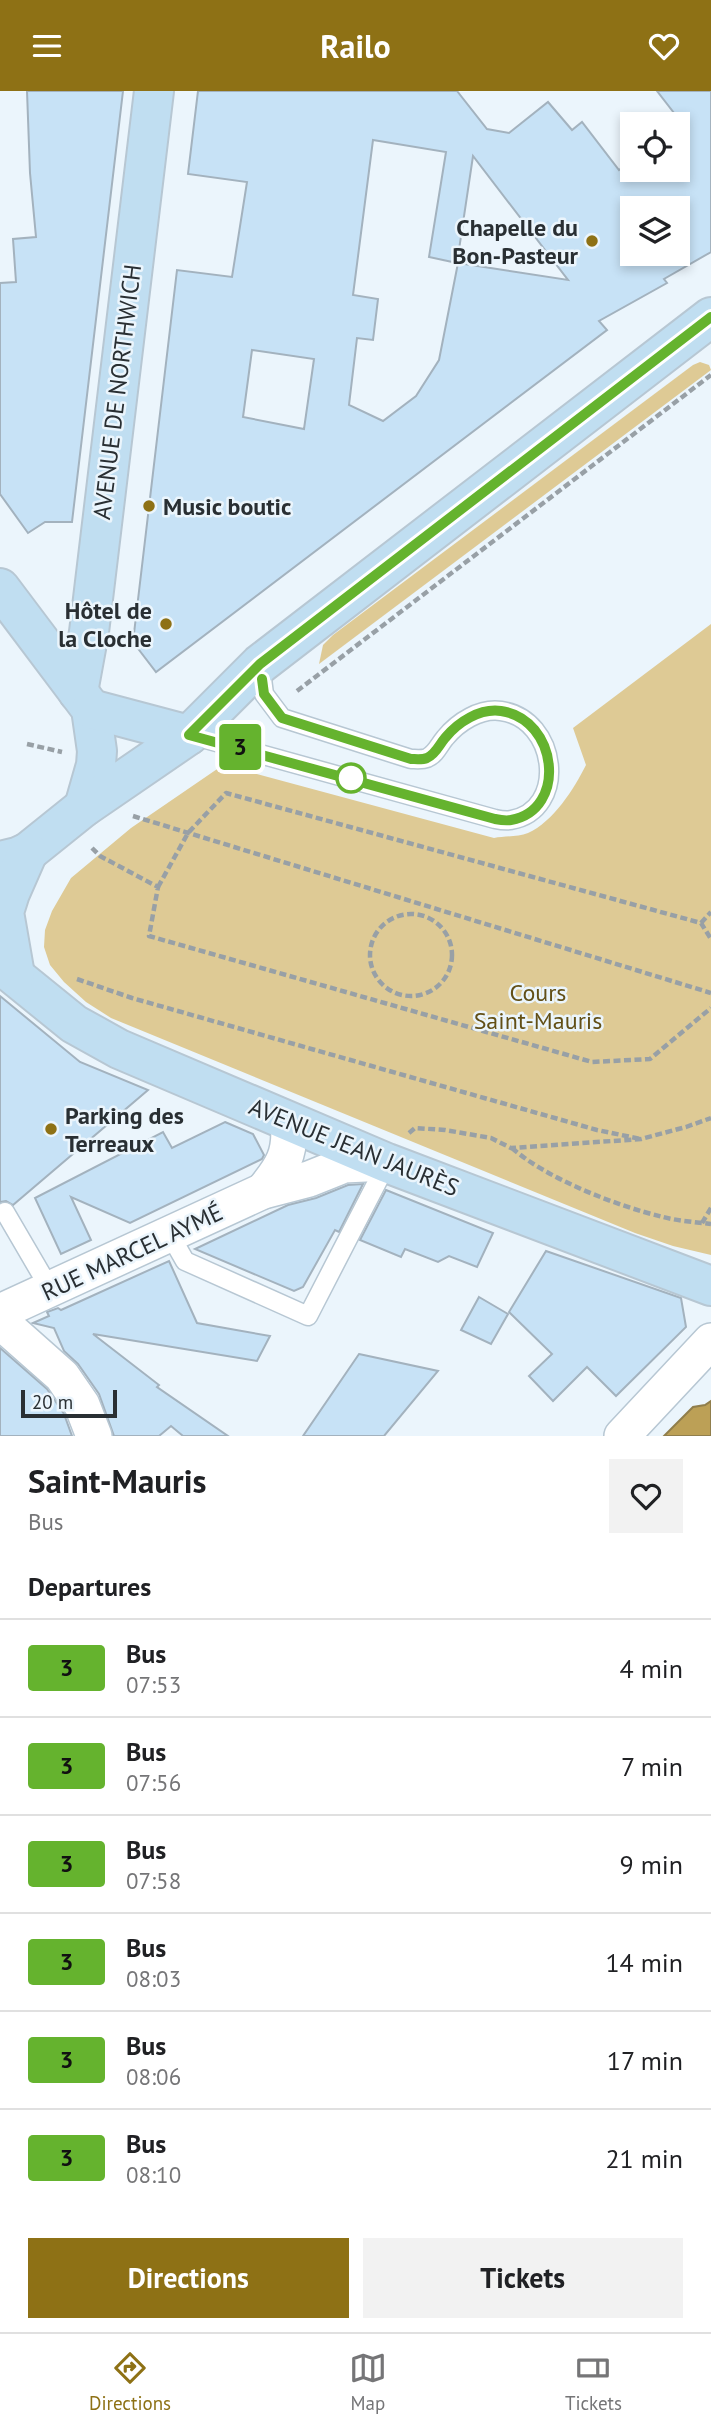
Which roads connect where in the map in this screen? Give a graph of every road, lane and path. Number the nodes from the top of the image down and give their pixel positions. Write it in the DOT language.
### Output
graph roads {
  1 [pos="154,91"];
  2 [pos="711,317"];
  3 [pos="711,375"];
  4 [pos="0,588"];
  5 [pos="260,664"];
  6 [pos="298,691"];
  7 [pos="84,700"];
  8 [pos="189,735"];
  9 [pos="27,744"];
  10 [pos="66,753"];
  11 [pos="84,807"];
  12 [pos="130,815"];
  13 [pos="188,833"];
  14 [pos="92,848"];
  15 [pos="14,856"];
  16 [pos="158,887"];
  17 [pos="427,906"];
  18 [pos="711,912"];
  19 [pos="424,917"];
  20 [pos="701,923"];
  21 [pos="711,939"];
  22 [pos="8,970"];
  23 [pos="68,974"];
  24 [pos="711,993"];
  25 [pos="402,996"];
  26 [pos="400,1007"];
  27 [pos="711,1008"];
  28 [pos="711,1118"];
  29 [pos="288,1122"];
  30 [pos="641,1139"];
  31 [pos="511,1147"];
  32 [pos="387,1163"];
  33 [pos="263,1191"];
  34 [pos="711,1207"];
  35 [pos="5,1212"];
  36 [pos="702,1223"];
  37 [pos="711,1224"];
  38 [pos="169,1233"];
  39 [pos="711,1286"];
  40 [pos="50,1289"];
  41 [pos="0,1312"];
  42 [pos="0,1321"];
  43 [pos="711,1341"];
  44 [pos="94,1436"];
  45 [pos="622,1436"];
  1 -- 7 [label="main road, AVENUE DE NORTHWICH"];
  2 -- 5 [label="main road"];
  3 -- 6 [label="path"];
  4 -- 7 [label="main road"];
  5 -- 8 [label="main road"];
  5 -- 8 [label="lane"];
  7 -- 8 [label="main road"];
  7 -- 11 [label="main road"];
  8 -- 11 [label="main road"];
  9 -- 10 [label="path"];
  11 -- 15 [label="main road"];
  12 -- 13 [label="path"];
  13 -- 16 [label="path"];
  13 -- 17 [label="path"];
  13 -- 20 [label="path"];
  14 -- 16 [label="path"];
  15 -- 22 [label="main road, AVENUE JEAN JAURÈS"];
  16 -- 26 [label="path"];
  17 -- 19 [label="path"];
  17 -- 24 [label="path"];
  18 -- 20 [label="path"];
  19 -- 25 [label="path"];
  19 -- 25 [label="path"];
  20 -- 21 [label="path"];
  22 -- 29 [label="main road, AVENUE JEAN JAURÈS"];
  23 -- 30 [label="path"];
  25 -- 26 [label="path"];
  26 -- 27 [label="path"];
  28 -- 30 [label="path"];
  29 -- 32 [label="main road, AVENUE JEAN JAURÈS"];
  29 -- 33 [label="street"];
  30 -- 31 [label="path"];
  31 -- 32 [label="path"];
  31 -- 36 [label="path"];
  32 -- 33 [label="street, RUE MARCEL AYMÉ"];
  32 -- 38 [label="lane"];
  32 -- 39 [label="main road, AVENUE JEAN JAURÈS"];
  33 -- 38 [label="street, RUE MARCEL AYMÉ"];
  34 -- 36 [label="path"];
  35 -- 40 [label="lane"];
  36 -- 37 [label="path"];
  38 -- 40 [label="street, RUE MARCEL AYMÉ"];
  40 -- 41 [label="street, RUE MARCEL AYMÉ"];
  42 -- 44 [label="street"];
  43 -- 45 [label="street"];
}
